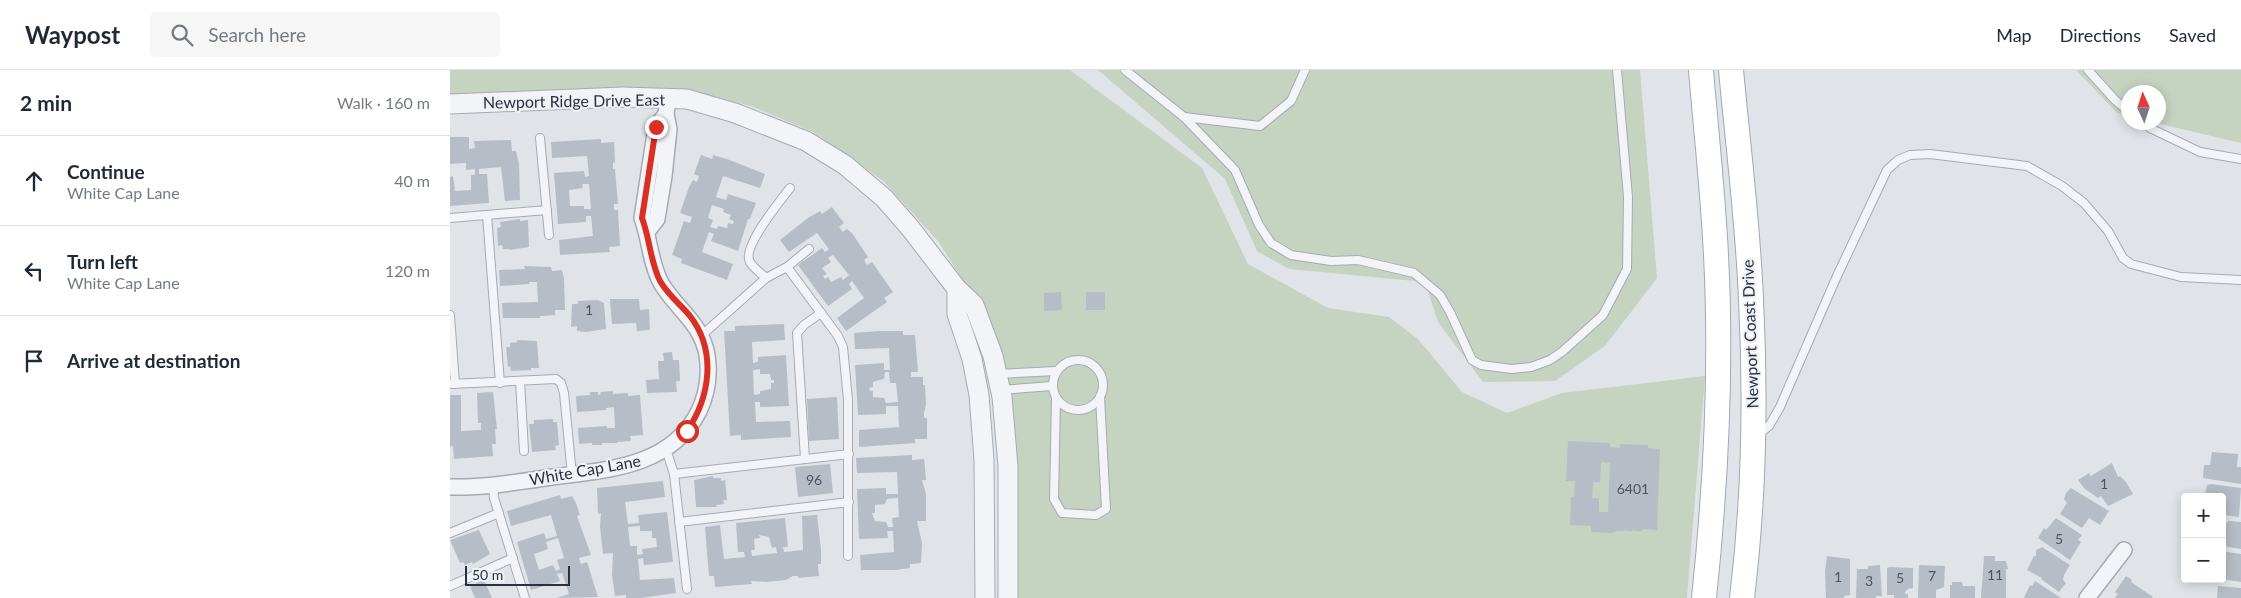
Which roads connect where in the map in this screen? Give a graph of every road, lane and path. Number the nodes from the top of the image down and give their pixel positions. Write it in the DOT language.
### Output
graph roads {
  1 [pos="1126,70"];
  2 [pos="1305,70"];
  3 [pos="1617,70"];
  4 [pos="1701,70"];
  5 [pos="1731,70"];
  6 [pos="2088,70"];
  7 [pos="450,104"];
  8 [pos="2121,104"];
  9 [pos="667,106"];
  10 [pos="1184,117"];
  11 [pos="2154,130"];
  12 [pos="540,138"];
  13 [pos="2241,159"];
  14 [pos="790,188"];
  15 [pos="546,210"];
  16 [pos="487,215"];
  17 [pos="450,218"];
  18 [pos="549,235"];
  19 [pos="809,249"];
  20 [pos="787,267"];
  21 [pos="766,278"];
  22 [pos="2241,280"];
  23 [pos="957,290"];
  24 [pos="821,313"];
  25 [pos="450,314"];
  26 [pos="701,336"];
  27 [pos="1056,372"];
  28 [pos="520,382"];
  29 [pos="999,382"];
  30 [pos="500,383"];
  31 [pos="453,384"];
  32 [pos="1052,386"];
  33 [pos="1100,396"];
  34 [pos="1056,398"];
  35 [pos="1752,441"];
  36 [pos="666,450"];
  37 [pos="524,451"];
  38 [pos="849,454"];
  39 [pos="806,459"];
  40 [pos="674,474"];
  41 [pos="572,475"];
  42 [pos="493,484"];
  43 [pos="450,487"];
  44 [pos="849,502"];
  45 [pos="498,512"];
  46 [pos="679,522"];
  47 [pos="450,533"];
  48 [pos="2124,550"];
  49 [pos="848,556"];
  50 [pos="512,558"];
  51 [pos="450,586"];
  52 [pos="688,589"];
  53 [pos="525,598"];
  54 [pos="985,598"];
  55 [pos="1008,598"];
  56 [pos="1704,598"];
  57 [pos="1742,598"];
  58 [pos="2087,598"];
  1 -- 10 [label="lane"];
  2 -- 10 [label="lane"];
  3 -- 10 [label="lane"];
  4 -- 56 [label="main road, Newport Coast Drive"];
  5 -- 35 [label="main road, Newport Coast Drive"];
  6 -- 8 [label="lane"];
  7 -- 9 [label="street, Newport Ridge Drive East"];
  9 -- 23 [label="street, Newport Ridge Drive East"];
  9 -- 26 [label="street, White Cap Lane"];
  11 -- 13 [label="lane"];
  12 -- 15 [label="lane"];
  14 -- 21 [label="lane"];
  15 -- 16 [label="lane"];
  15 -- 18 [label="lane"];
  16 -- 17 [label="lane"];
  16 -- 30 [label="lane"];
  19 -- 20 [label="lane"];
  20 -- 21 [label="lane"];
  20 -- 24 [label="lane"];
  21 -- 26 [label="lane"];
  22 -- 35 [label="lane"];
  23 -- 29 [label="street, Newport Ridge Drive East"];
  23 -- 54 [label="street"];
  24 -- 38 [label="lane"];
  24 -- 39 [label="lane"];
  25 -- 31 [label="lane"];
  26 -- 36 [label="street, White Cap Lane"];
  27 -- 29 [label="lane"];
  27 -- 32 [label="lane"];
  27 -- 33 [label="lane"];
  28 -- 30 [label="lane"];
  28 -- 37 [label="lane"];
  28 -- 41 [label="lane"];
  29 -- 32 [label="lane"];
  29 -- 55 [label="street, Newport Ridge Drive East"];
  30 -- 31 [label="lane"];
  32 -- 34 [label="lane"];
  33 -- 34 [label="lane"];
  33 -- 34 [label="lane"];
  35 -- 57 [label="main road, Newport Coast Drive"];
  36 -- 40 [label="lane"];
  36 -- 41 [label="street, White Cap Lane"];
  38 -- 39 [label="lane"];
  38 -- 44 [label="lane"];
  39 -- 40 [label="lane"];
  40 -- 46 [label="lane"];
  41 -- 42 [label="street, White Cap Lane"];
  42 -- 43 [label="street, White Cap Lane"];
  42 -- 45 [label="lane"];
  44 -- 46 [label="lane"];
  44 -- 49 [label="lane"];
  45 -- 47 [label="lane"];
  45 -- 50 [label="lane"];
  46 -- 52 [label="lane"];
  48 -- 58 [label="street"];
  50 -- 51 [label="lane"];
  50 -- 53 [label="lane"];
}
